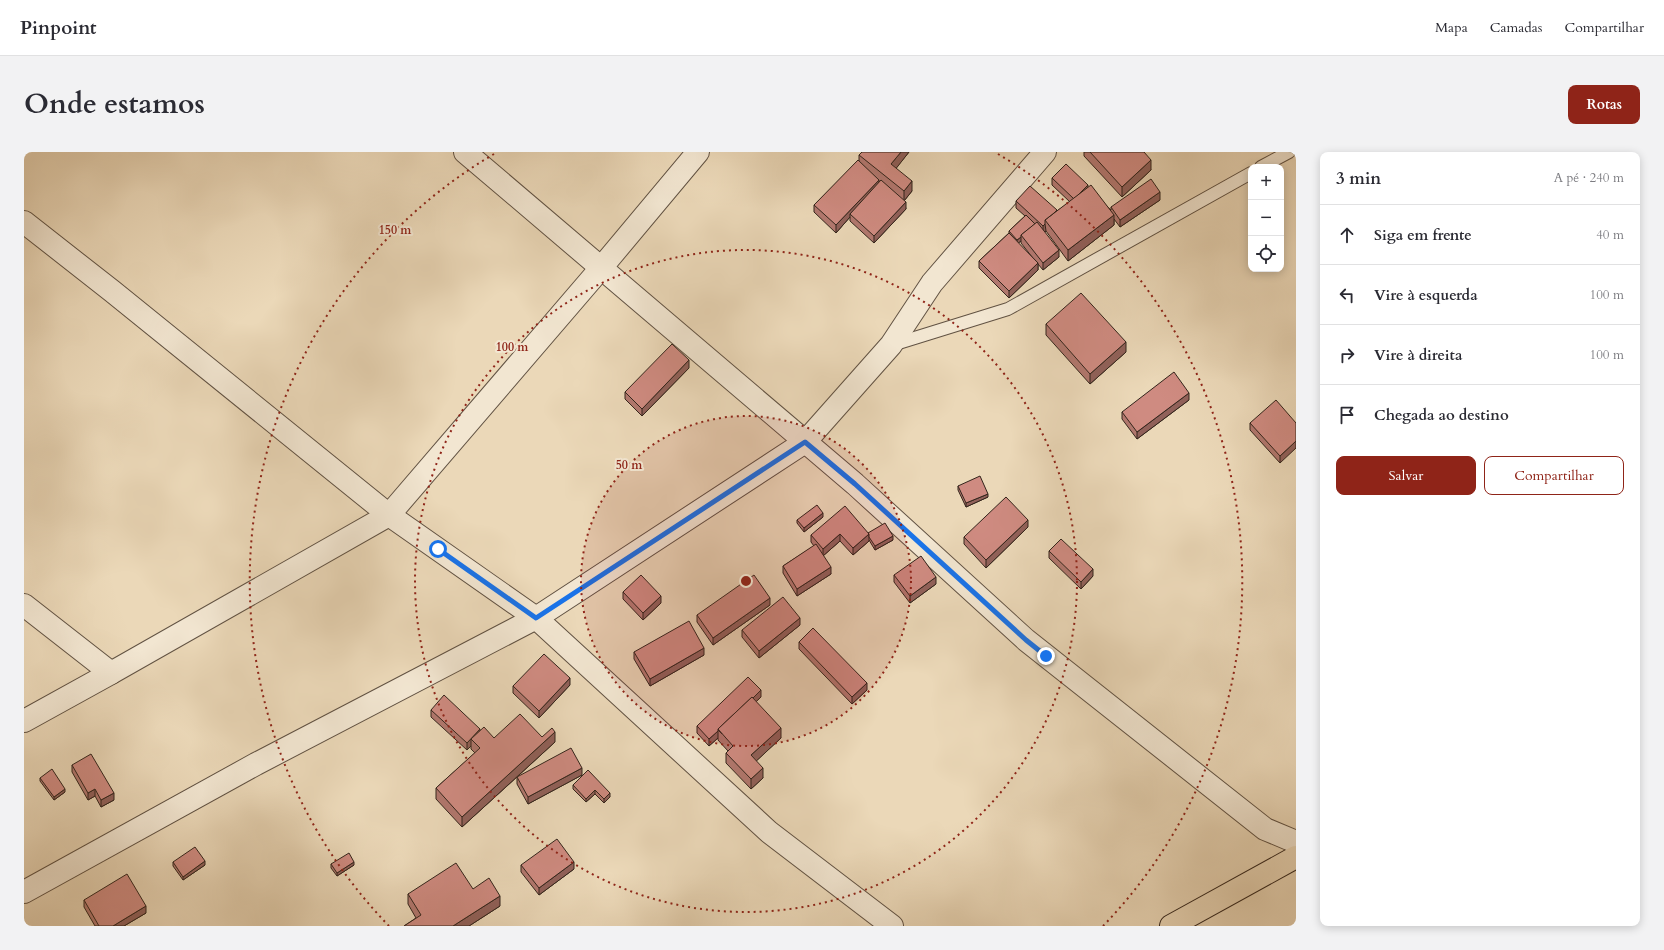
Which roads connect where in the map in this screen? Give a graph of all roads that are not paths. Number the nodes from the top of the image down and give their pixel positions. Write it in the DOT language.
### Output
graph roads {
  1 [pos="698,152"];
  2 [pos="1045,152"];
  3 [pos="1289,152"];
  4 [pos="474,154"];
  5 [pos="1267,164"];
  6 [pos="1248,175"];
  7 [pos="24,222"];
  8 [pos="601,268"];
  9 [pos="891,345"];
  10 [pos="805,442"];
  11 [pos="389,515"];
  12 [pos="24,605"];
  13 [pos="536,618"];
  14 [pos="111,672"];
  15 [pos="24,721"];
  16 [pos="1296,842"];
  17 [pos="1296,857"];
  18 [pos="24,892"];
  19 [pos="892,926"];
  20 [pos="1171,926"];
  1 -- 8 [label="street"];
  2 -- 9 [label="street"];
  3 -- 5 [label="lane"];
  4 -- 8 [label="street"];
  6 -- 9 [label="lane"];
  7 -- 11 [label="street"];
  8 -- 10 [label="street"];
  8 -- 11 [label="street"];
  9 -- 10 [label="street"];
  10 -- 13 [label="street"];
  10 -- 16 [label="street"];
  11 -- 13 [label="street"];
  11 -- 14 [label="street"];
  12 -- 14 [label="street"];
  13 -- 18 [label="street"];
  13 -- 19 [label="street"];
  14 -- 15 [label="street"];
  17 -- 20 [label="main road"];
}
